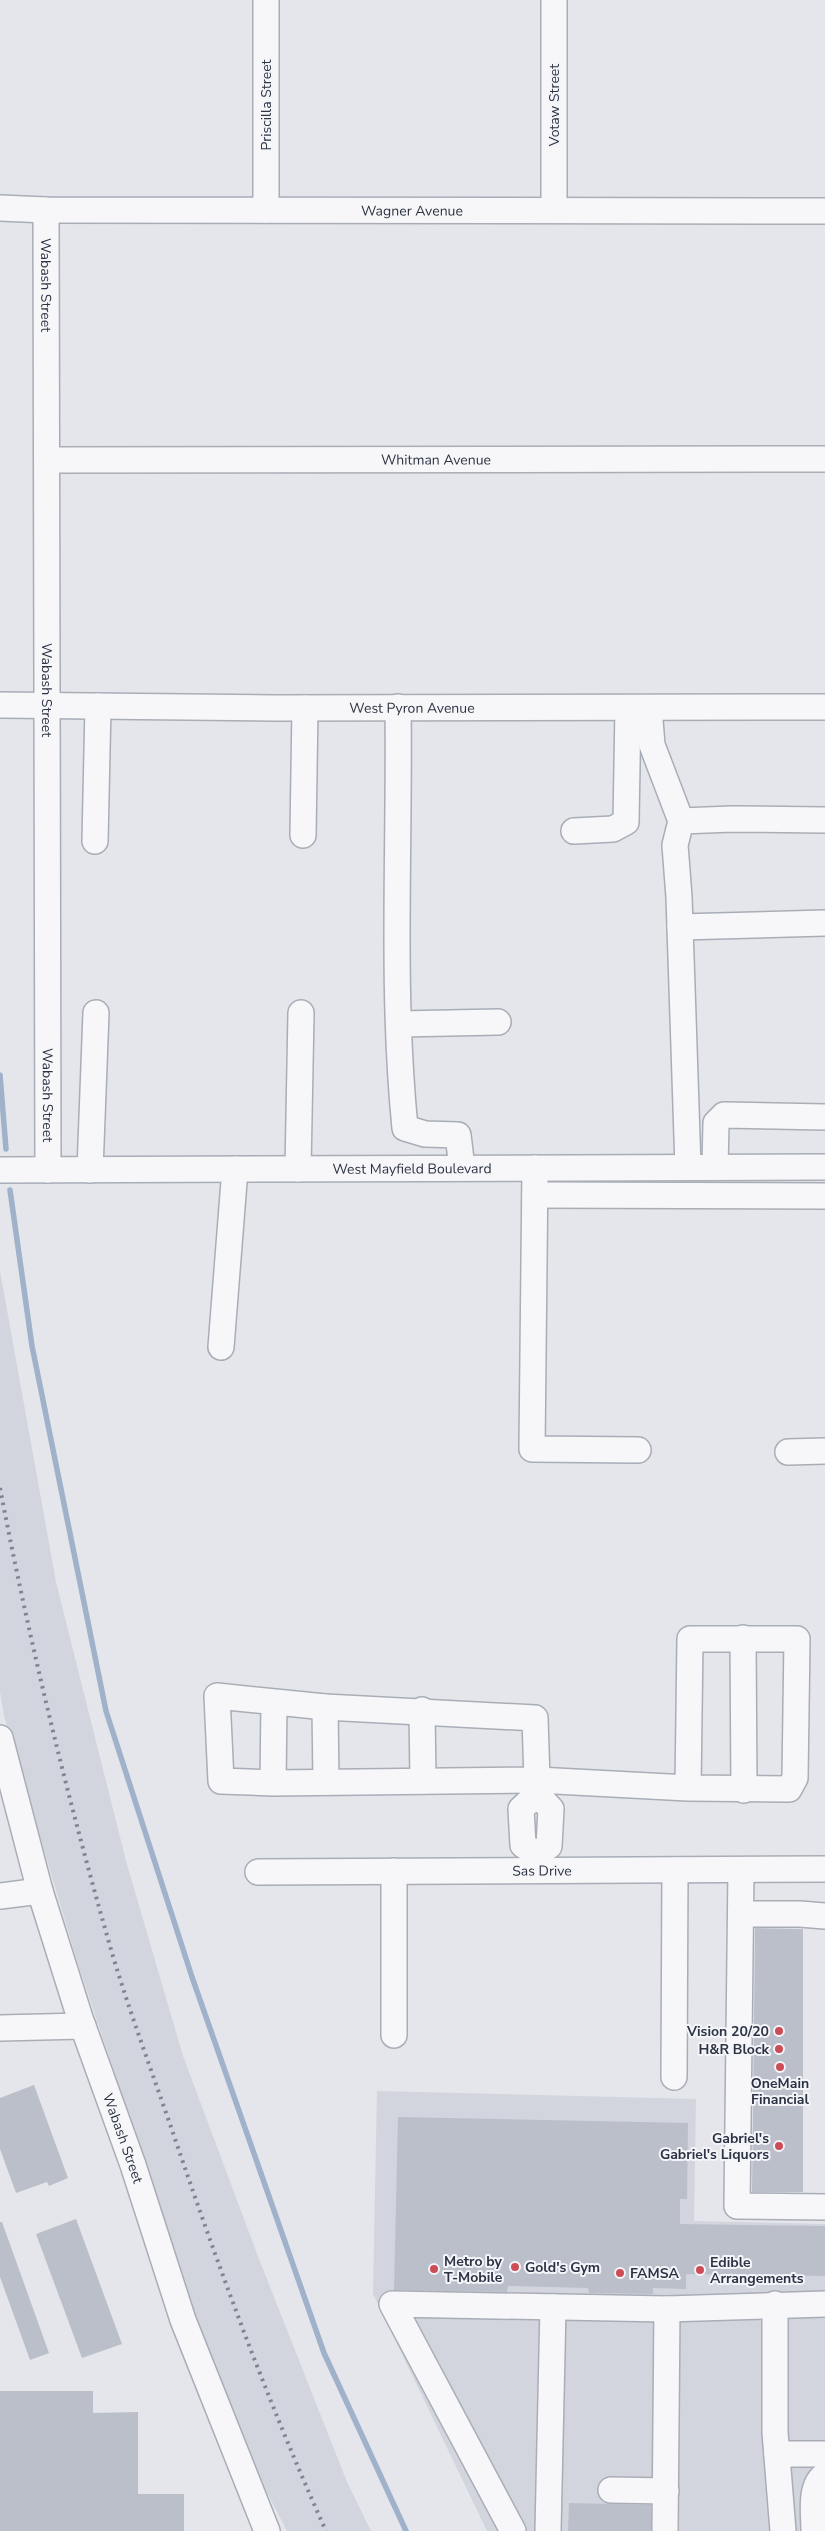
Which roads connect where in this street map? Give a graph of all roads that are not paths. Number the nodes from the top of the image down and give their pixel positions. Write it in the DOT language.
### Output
graph roads {
  1 [pos="266,0"];
  2 [pos="554,0"];
  3 [pos="0,208"];
  4 [pos="46,210"];
  5 [pos="266,210"];
  6 [pos="554,210"];
  7 [pos="825,211"];
  8 [pos="825,459"];
  9 [pos="47,460"];
  10 [pos="0,705"];
  11 [pos="47,705"];
  12 [pos="98,706"];
  13 [pos="398,707"];
  14 [pos="825,707"];
  15 [pos="305,708"];
  16 [pos="639,708"];
  17 [pos="825,820"];
  18 [pos="681,821"];
  19 [pos="574,831"];
  20 [pos="303,836"];
  21 [pos="95,841"];
  22 [pos="825,923"];
  23 [pos="680,927"];
  24 [pos="96,1012"];
  25 [pos="301,1013"];
  26 [pos="498,1022"];
  27 [pos="400,1024"];
  28 [pos="825,1117"];
  29 [pos="688,1167"];
  30 [pos="715,1167"];
  31 [pos="825,1167"];
  32 [pos="462,1168"];
  33 [pos="535,1168"];
  34 [pos="235,1169"];
  35 [pos="298,1169"];
  36 [pos="0,1170"];
  37 [pos="48,1170"];
  38 [pos="90,1170"];
  39 [pos="535,1195"];
  40 [pos="825,1196"];
  41 [pos="220,1347"];
  42 [pos="638,1450"];
  43 [pos="825,1451"];
  44 [pos="788,1452"];
  45 [pos="743,1638"];
  46 [pos="274,1703"];
  47 [pos="325,1706"];
  48 [pos="422,1710"];
  49 [pos="0,1738"];
  50 [pos="3,1764"];
  51 [pos="423,1781"];
  52 [pos="326,1782"];
  53 [pos="273,1783"];
  54 [pos="537,1787"];
  55 [pos="688,1788"];
  56 [pos="744,1790"];
  57 [pos="535,1863"];
  58 [pos="825,1869"];
  59 [pos="675,1870"];
  60 [pos="742,1870"];
  61 [pos="394,1871"];
  62 [pos="258,1872"];
  63 [pos="40,1891"];
  64 [pos="0,1896"];
  65 [pos="741,1914"];
  66 [pos="825,1916"];
  67 [pos="83,2026"];
  68 [pos="0,2028"];
  69 [pos="394,2035"];
  70 [pos="674,2077"];
  71 [pos="825,2207"];
  72 [pos="775,2304"];
  73 [pos="825,2304"];
  74 [pos="553,2308"];
  75 [pos="667,2309"];
  76 [pos="777,2454"];
  77 [pos="825,2454"];
  78 [pos="825,2475"];
  79 [pos="611,2490"];
  80 [pos="666,2490"];
  81 [pos="267,2531"];
  82 [pos="513,2531"];
  83 [pos="548,2531"];
  84 [pos="665,2531"];
  85 [pos="783,2531"];
  86 [pos="814,2531"];
  1 -- 5 [label="street, Priscilla Street"];
  2 -- 6 [label="street, Votaw Street"];
  3 -- 4 [label="street, Wagner Avenue"];
  4 -- 5 [label="street, Wagner Avenue"];
  4 -- 9 [label="street, Wabash Street"];
  5 -- 6 [label="street, Wagner Avenue"];
  6 -- 7 [label="street, Wagner Avenue"];
  8 -- 9 [label="street, Whitman Avenue"];
  9 -- 11 [label="street, Wabash Street"];
  10 -- 11 [label="street, West Pyron Avenue"];
  11 -- 12 [label="street, West Pyron Avenue"];
  11 -- 37 [label="street, Wabash Street"];
  12 -- 15 [label="street, West Pyron Avenue"];
  12 -- 21 [label="street"];
  13 -- 15 [label="street, West Pyron Avenue"];
  13 -- 16 [label="street, West Pyron Avenue"];
  13 -- 27 [label="street"];
  14 -- 16 [label="street, West Pyron Avenue"];
  15 -- 20 [label="street"];
  16 -- 18 [label="street"];
  16 -- 19 [label="street"];
  17 -- 18 [label="street"];
  18 -- 23 [label="street"];
  22 -- 23 [label="street"];
  23 -- 29 [label="street"];
  24 -- 38 [label="street"];
  25 -- 35 [label="street"];
  26 -- 27 [label="street"];
  27 -- 32 [label="street"];
  28 -- 30 [label="street"];
  29 -- 30 [label="street, West Mayfield Boulevard"];
  29 -- 33 [label="street, West Mayfield Boulevard"];
  30 -- 31 [label="street, West Mayfield Boulevard"];
  32 -- 33 [label="street, West Mayfield Boulevard"];
  32 -- 35 [label="street, West Mayfield Boulevard"];
  33 -- 39 [label="street"];
  34 -- 35 [label="street, West Mayfield Boulevard"];
  34 -- 38 [label="street, West Mayfield Boulevard"];
  34 -- 41 [label="street"];
  36 -- 37 [label="street, West Mayfield Boulevard"];
  37 -- 38 [label="street, West Mayfield Boulevard"];
  39 -- 40 [label="street"];
  39 -- 42 [label="street"];
  43 -- 44 [label="street"];
  45 -- 55 [label="street"];
  45 -- 56 [label="street"];
  45 -- 56 [label="street"];
  46 -- 47 [label="street"];
  46 -- 53 [label="street"];
  46 -- 53 [label="street"];
  47 -- 48 [label="street"];
  47 -- 52 [label="street"];
  48 -- 51 [label="street"];
  48 -- 54 [label="street"];
  49 -- 50 [label="street, Wabash Street"];
  50 -- 63 [label="street, Wabash Street"];
  51 -- 52 [label="street"];
  51 -- 54 [label="street"];
  52 -- 53 [label="street"];
  54 -- 55 [label="street"];
  54 -- 57 [label="street"];
  55 -- 56 [label="street"];
  57 -- 59 [label="street, Sas Drive"];
  57 -- 61 [label="street, Sas Drive"];
  58 -- 60 [label="street, Sas Drive"];
  59 -- 60 [label="street, Sas Drive"];
  59 -- 70 [label="street"];
  60 -- 65 [label="street"];
  61 -- 62 [label="street, Sas Drive"];
  61 -- 69 [label="street"];
  63 -- 64 [label="street"];
  63 -- 67 [label="street, Wabash Street"];
  65 -- 66 [label="street"];
  65 -- 71 [label="street"];
  67 -- 68 [label="street"];
  67 -- 81 [label="street, Wabash Street"];
  72 -- 73 [label="street"];
  72 -- 75 [label="street"];
  72 -- 76 [label="street"];
  74 -- 75 [label="street"];
  74 -- 82 [label="street"];
  74 -- 83 [label="street"];
  75 -- 80 [label="street"];
  76 -- 77 [label="street"];
  76 -- 85 [label="street"];
  78 -- 86 [label="street"];
  79 -- 80 [label="street"];
  80 -- 84 [label="street"];
}
